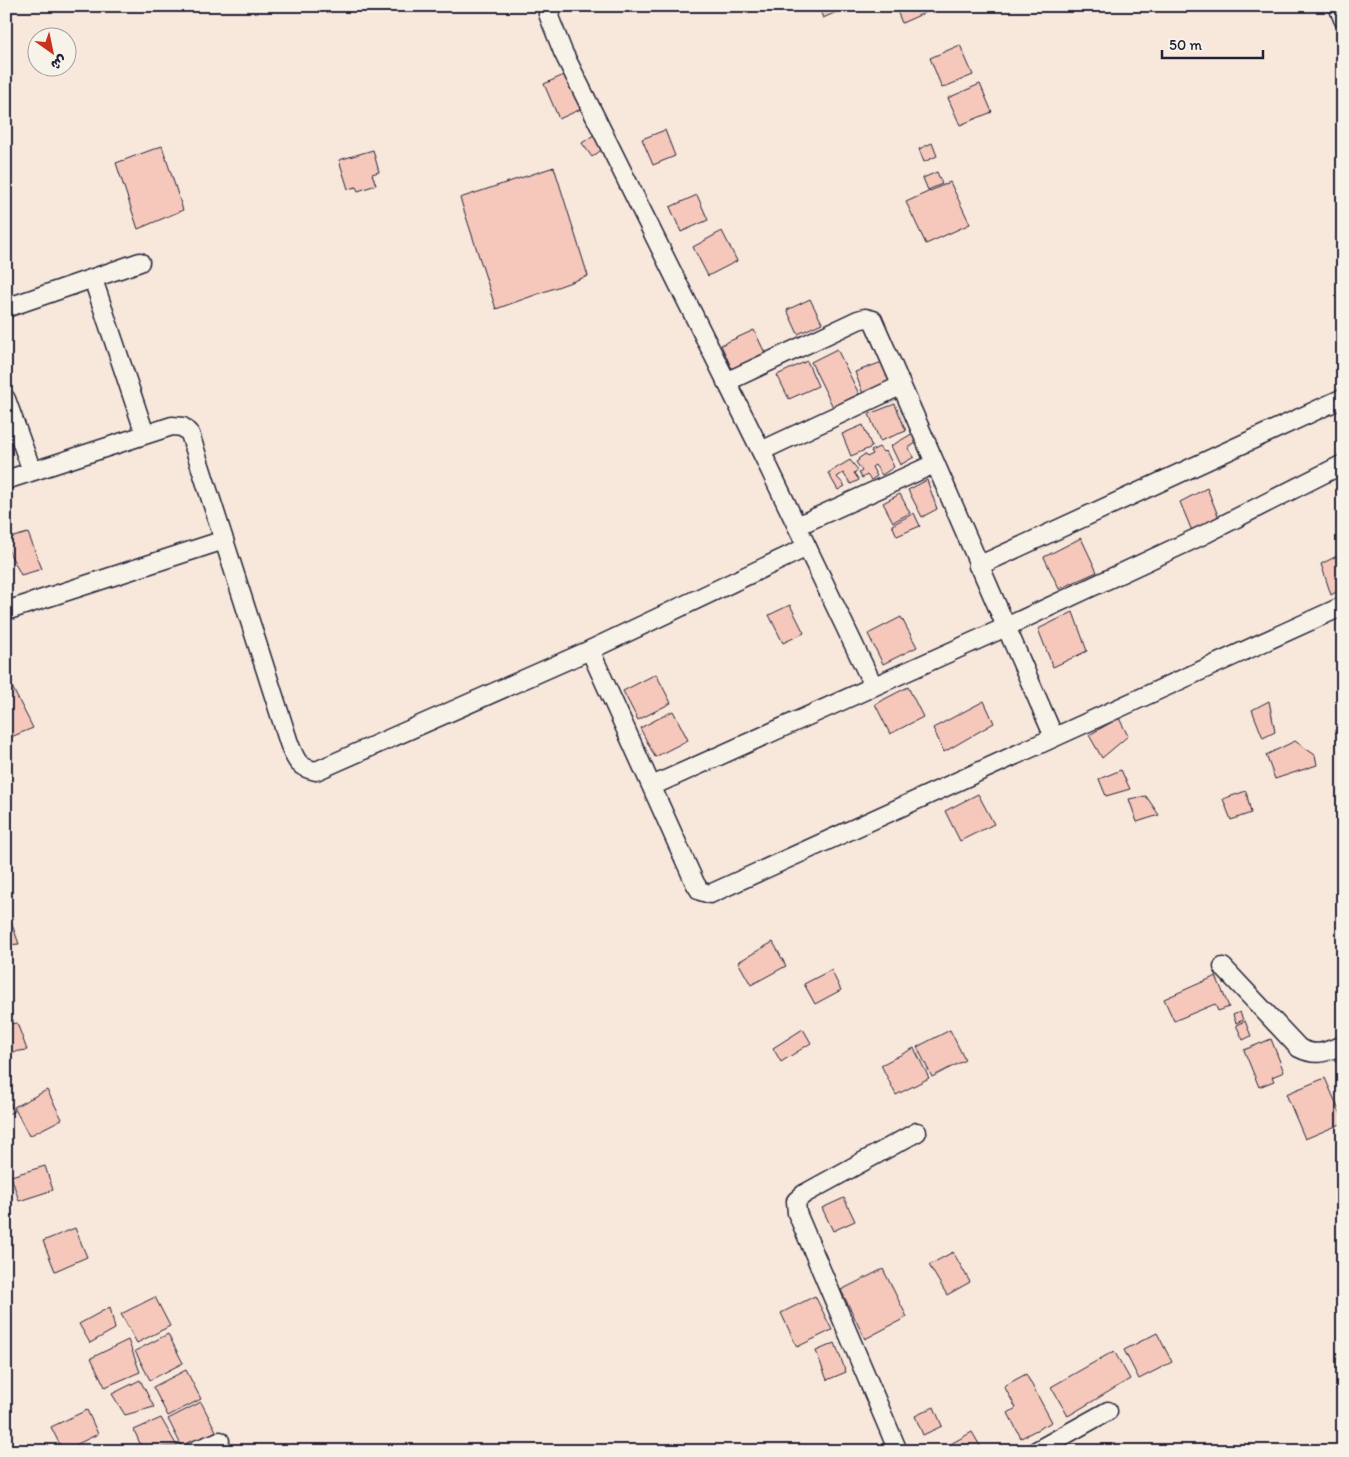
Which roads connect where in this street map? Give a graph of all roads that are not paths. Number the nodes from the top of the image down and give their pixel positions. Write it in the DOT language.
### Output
graph roads {
  1 [pos="1338,6"];
  2 [pos="551,7"];
  3 [pos="1343,19"];
  4 [pos="140,262"];
  5 [pos="93,279"];
  6 [pos="6,308"];
  7 [pos="726,382"];
  8 [pos="900,386"];
  9 [pos="1343,398"];
  10 [pos="6,399"];
  11 [pos="145,434"];
  12 [pos="760,451"];
  13 [pos="934,464"];
  14 [pos="1343,464"];
  15 [pos="32,472"];
  16 [pos="6,480"];
  17 [pos="797,526"];
  18 [pos="224,540"];
  19 [pos="807,547"];
  20 [pos="978,566"];
  21 [pos="1343,606"];
  22 [pos="6,611"];
  23 [pos="1006,627"];
  24 [pos="590,650"];
  25 [pos="873,686"];
  26 [pos="1054,737"];
  27 [pos="652,786"];
  28 [pos="1223,967"];
  29 [pos="1343,1045"];
  30 [pos="917,1132"];
  31 [pos="1108,1411"];
  32 [pos="220,1441"];
  33 [pos="193,1451"];
  34 [pos="898,1451"];
  35 [pos="1036,1451"];
  1 -- 3 [label="street"];
  2 -- 7 [label="street"];
  4 -- 5 [label="street"];
  5 -- 6 [label="street"];
  5 -- 11 [label="street"];
  7 -- 8 [label="street"];
  7 -- 12 [label="street"];
  8 -- 12 [label="street"];
  8 -- 13 [label="street"];
  9 -- 20 [label="street"];
  10 -- 15 [label="street"];
  11 -- 15 [label="street"];
  11 -- 18 [label="street"];
  12 -- 17 [label="street"];
  13 -- 17 [label="street"];
  13 -- 20 [label="street"];
  14 -- 23 [label="street"];
  15 -- 16 [label="street"];
  17 -- 19 [label="street"];
  18 -- 22 [label="street"];
  18 -- 24 [label="street"];
  19 -- 24 [label="street"];
  19 -- 25 [label="street"];
  20 -- 23 [label="street"];
  21 -- 26 [label="street"];
  23 -- 25 [label="street"];
  23 -- 26 [label="street"];
  24 -- 27 [label="street"];
  25 -- 27 [label="street"];
  26 -- 27 [label="street"];
  28 -- 29 [label="street"];
  30 -- 34 [label="street"];
  31 -- 35 [label="street"];
  32 -- 33 [label="street"];
}
